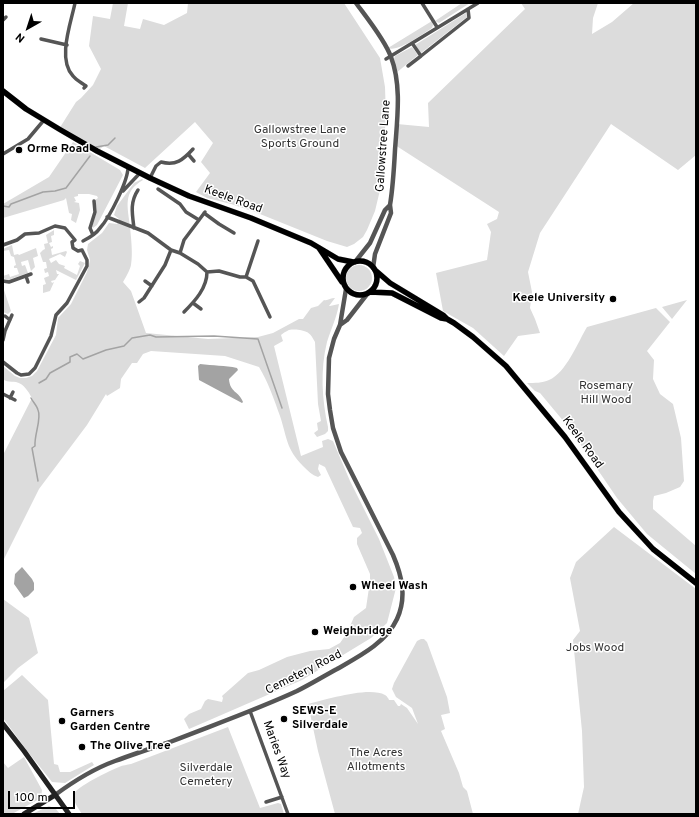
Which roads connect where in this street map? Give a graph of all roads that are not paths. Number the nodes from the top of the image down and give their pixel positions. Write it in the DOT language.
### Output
graph roads {
  1 [pos="75,3"];
  2 [pos="356,3"];
  3 [pos="422,3"];
  4 [pos="475,4"];
  5 [pos="468,9"];
  6 [pos="6,17"];
  7 [pos="3,20"];
  8 [pos="437,27"];
  9 [pos="41,39"];
  10 [pos="412,43"];
  11 [pos="67,45"];
  12 [pos="391,56"];
  13 [pos="421,56"];
  14 [pos="386,59"];
  15 [pos="408,66"];
  16 [pos="85,87"];
  17 [pos="3,91"];
  18 [pos="44,120"];
  19 [pos="193,149"];
  20 [pos="3,154"];
  21 [pos="188,154"];
  22 [pos="194,161"];
  23 [pos="128,167"];
  24 [pos="140,173"];
  25 [pos="150,178"];
  26 [pos="158,189"];
  27 [pos="138,190"];
  28 [pos="131,191"];
  29 [pos="136,194"];
  30 [pos="119,195"];
  31 [pos="94,201"];
  32 [pos="390,205"];
  33 [pos="107,216"];
  34 [pos="199,220"];
  35 [pos="134,228"];
  36 [pos="234,233"];
  37 [pos="93,235"];
  38 [pos="75,240"];
  39 [pos="83,241"];
  40 [pos="258,241"];
  41 [pos="3,245"];
  42 [pos="318,248"];
  43 [pos="82,250"];
  44 [pos="171,250"];
  45 [pos="180,253"];
  46 [pos="354,262"];
  47 [pos="374,269"];
  48 [pos="207,272"];
  49 [pos="31,274"];
  50 [pos="26,276"];
  51 [pos="246,277"];
  52 [pos="3,281"];
  53 [pos="28,282"];
  54 [pos="145,282"];
  55 [pos="152,286"];
  56 [pos="345,287"];
  57 [pos="369,292"];
  58 [pos="139,302"];
  59 [pos="193,303"];
  60 [pos="201,309"];
  61 [pos="184,312"];
  62 [pos="12,315"];
  63 [pos="5,316"];
  64 [pos="270,317"];
  65 [pos="447,319"];
  66 [pos="10,320"];
  67 [pos="340,326"];
  68 [pos="3,340"];
  69 [pos="3,362"];
  70 [pos="13,392"];
  71 [pos="3,394"];
  72 [pos="10,398"];
  73 [pos="15,400"];
  74 [pos="696,583"];
  75 [pos="250,711"];
  76 [pos="3,724"];
  77 [pos="55,795"];
  78 [pos="282,797"];
  79 [pos="266,802"];
  80 [pos="24,814"];
  81 [pos="69,814"];
  82 [pos="288,814"];
  1 -- 11 [label="street"];
  2 -- 12 [label="street, Gallowstree Lane"];
  3 -- 8 [label="street"];
  4 -- 5 [label="street"];
  5 -- 8 [label="street"];
  5 -- 13 [label="street"];
  6 -- 7 [label="street"];
  8 -- 10 [label="street"];
  9 -- 11 [label="street"];
  10 -- 12 [label="street"];
  10 -- 13 [label="street"];
  11 -- 16 [label="street"];
  12 -- 14 [label="street"];
  12 -- 32 [label="street, Gallowstree Lane"];
  13 -- 15 [label="street"];
  17 -- 18 [label="main road, Keele Road"];
  18 -- 20 [label="street"];
  18 -- 23 [label="main road, Keele Road"];
  19 -- 21 [label="street"];
  21 -- 22 [label="street"];
  21 -- 25 [label="street"];
  23 -- 24 [label="main road, Keele Road"];
  23 -- 30 [label="street"];
  24 -- 25 [label="main road, Keele Road"];
  24 -- 30 [label="street"];
  25 -- 42 [label="main road, Keele Road"];
  26 -- 34 [label="street"];
  27 -- 29 [label="street"];
  28 -- 29 [label="street"];
  29 -- 35 [label="street"];
  30 -- 33 [label="street"];
  31 -- 37 [label="street"];
  32 -- 46 [label="street, Gallowstree Lane"];
  32 -- 47 [label="street, Gallowstree Lane"];
  33 -- 35 [label="street"];
  33 -- 37 [label="street"];
  34 -- 36 [label="street"];
  34 -- 45 [label="street"];
  35 -- 44 [label="street"];
  37 -- 39 [label="street"];
  38 -- 39 [label="street"];
  38 -- 41 [label="street"];
  38 -- 43 [label="street"];
  39 -- 43 [label="street"];
  40 -- 51 [label="street"];
  42 -- 46 [label="main road, Keele Road"];
  42 -- 56 [label="main road, Keele Road"];
  43 -- 69 [label="street"];
  44 -- 45 [label="street"];
  44 -- 55 [label="street"];
  45 -- 48 [label="street"];
  46 -- 47 [label="main road"];
  46 -- 56 [label="main road"];
  47 -- 57 [label="main road"];
  47 -- 65 [label="main road, Keele Road"];
  48 -- 51 [label="street"];
  48 -- 59 [label="street"];
  49 -- 50 [label="street"];
  50 -- 52 [label="street"];
  50 -- 53 [label="street"];
  51 -- 64 [label="street"];
  54 -- 55 [label="street"];
  55 -- 58 [label="street"];
  56 -- 57 [label="main road"];
  56 -- 67 [label="street, Cemetery Road"];
  57 -- 65 [label="main road, Keele Road"];
  57 -- 67 [label="street, Cemetery Road"];
  59 -- 60 [label="street"];
  59 -- 61 [label="street"];
  62 -- 66 [label="street"];
  63 -- 66 [label="street"];
  65 -- 74 [label="main road, Keele Road"];
  66 -- 68 [label="street"];
  67 -- 75 [label="street, Cemetery Road"];
  70 -- 72 [label="street"];
  71 -- 72 [label="street"];
  72 -- 73 [label="street"];
  75 -- 77 [label="street, Cemetery Road"];
  75 -- 78 [label="street, Maries Way"];
  76 -- 77 [label="main road"];
  77 -- 80 [label="main road"];
  77 -- 81 [label="main road"];
  78 -- 79 [label="street, Maries Way"];
  78 -- 82 [label="street, Maries Way"];
}
